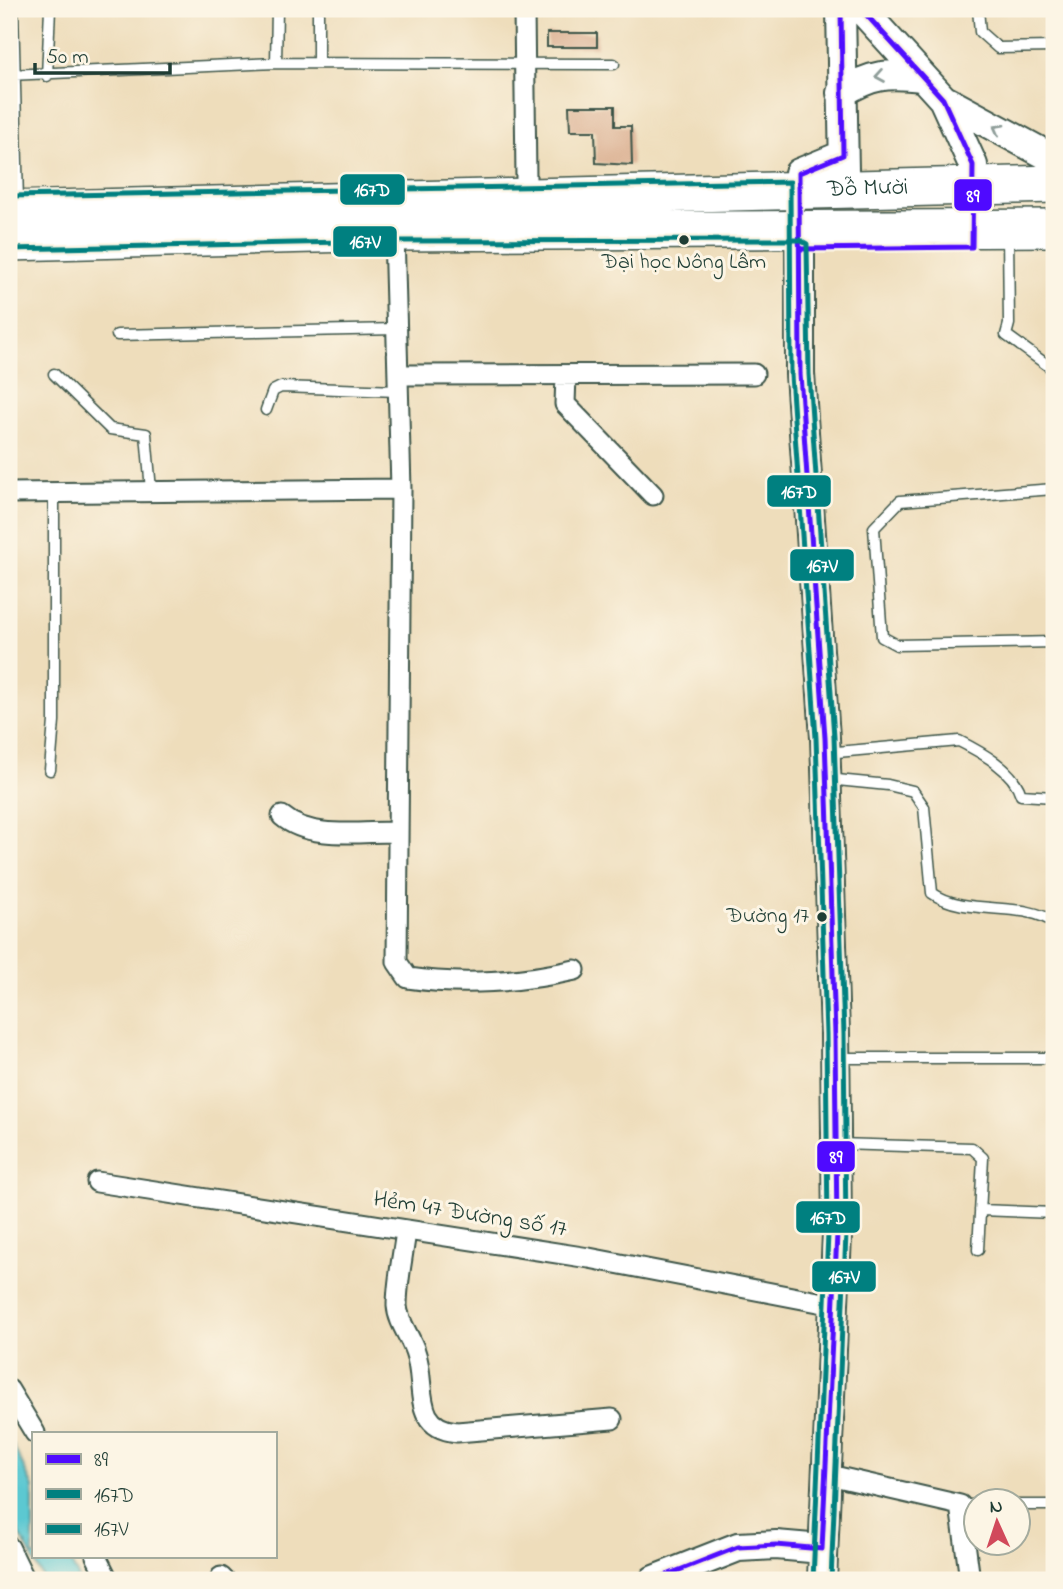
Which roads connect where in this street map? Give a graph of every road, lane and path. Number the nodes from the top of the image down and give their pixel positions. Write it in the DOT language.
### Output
graph roads {
  1 [pos="13,9"];
  2 [pos="50,9"];
  3 [pos="277,9"];
  4 [pos="318,9"];
  5 [pos="524,9"];
  6 [pos="841,9"];
  7 [pos="861,9"];
  8 [pos="978,9"];
  9 [pos="1054,47"];
  10 [pos="276,63"];
  11 [pos="318,63"];
  12 [pos="524,64"];
  13 [pos="614,64"];
  14 [pos="11,75"];
  15 [pos="47,76"];
  16 [pos="922,76"];
  17 [pos="841,93"];
  18 [pos="943,99"];
  19 [pos="1054,161"];
  20 [pos="843,172"];
  21 [pos="972,176"];
  22 [pos="526,180"];
  23 [pos="799,182"];
  24 [pos="1054,184"];
  25 [pos="12,207"];
  26 [pos="1054,228"];
  27 [pos="972,238"];
  28 [pos="1008,238"];
  29 [pos="799,240"];
  30 [pos="844,240"];
  31 [pos="394,241"];
  32 [pos="1054,245"];
  33 [pos="9,258"];
  34 [pos="397,329"];
  35 [pos="117,335"];
  36 [pos="1054,370"];
  37 [pos="54,373"];
  38 [pos="754,374"];
  39 [pos="566,375"];
  40 [pos="398,383"];
  41 [pos="266,410"];
  42 [pos="401,489"];
  43 [pos="1054,489"];
  44 [pos="151,490"];
  45 [pos="54,492"];
  46 [pos="9,493"];
  47 [pos="653,495"];
  48 [pos="1054,642"];
  49 [pos="826,766"];
  50 [pos="50,770"];
  51 [pos="1054,797"];
  52 [pos="282,816"];
  53 [pos="398,832"];
  54 [pos="1054,923"];
  55 [pos="575,970"];
  56 [pos="834,1058"];
  57 [pos="1054,1058"];
  58 [pos="834,1144"];
  59 [pos="97,1182"];
  60 [pos="980,1210"];
  61 [pos="1054,1213"];
  62 [pos="406,1231"];
  63 [pos="978,1250"];
  64 [pos="834,1305"];
  65 [pos="9,1390"];
  66 [pos="612,1419"];
  67 [pos="34,1432"];
  68 [pos="825,1474"];
  69 [pos="962,1504"];
  70 [pos="1032,1505"];
  71 [pos="1054,1506"];
  72 [pos="9,1547"];
  73 [pos="822,1549"];
  74 [pos="97,1558"];
  75 [pos="969,1558"];
  76 [pos="25,1580"];
  77 [pos="108,1580"];
  78 [pos="654,1580"];
  79 [pos="822,1580"];
  80 [pos="970,1580"];
  1 -- 14 [label="lane"];
  2 -- 15 [label="lane"];
  3 -- 10 [label="lane"];
  4 -- 11 [label="lane"];
  5 -- 12 [label="street"];
  6 -- 17 [label="street"];
  7 -- 16 [label="street"];
  8 -- 9 [label="lane"];
  10 -- 11 [label="lane"];
  10 -- 15 [label="lane"];
  11 -- 12 [label="lane"];
  12 -- 13 [label="lane"];
  12 -- 22 [label="street"];
  14 -- 15 [label="lane"];
  14 -- 25 [label="lane"];
  16 -- 17 [label="street, one-way"];
  16 -- 18 [label="street"];
  17 -- 20 [label="street"];
  19 -- 18 [label="street, one-way"];
  18 -- 21 [label="street"];
  19 -- 21 [label="highway, Đỗ Mười"];
  20 -- 21 [label="highway, Đỗ Mười"];
  20 -- 23 [label="highway, Đỗ Mười"];
  20 -- 30 [label="highway"];
  21 -- 24 [label="highway, Đỗ Mười"];
  21 -- 27 [label="highway"];
  22 -- 23 [label="highway, Đỗ Mười"];
  22 -- 25 [label="highway, Đỗ Mười"];
  23 -- 25 [label="highway, Đỗ Mười"];
  23 -- 29 [label="highway"];
  25 -- 31 [label="highway, Đỗ Mười"];
  26 -- 28 [label="highway, Đỗ Mười"];
  27 -- 28 [label="highway, Đỗ Mười"];
  27 -- 30 [label="highway, Đỗ Mười"];
  28 -- 32 [label="highway, Đỗ Mười"];
  28 -- 36 [label="lane"];
  29 -- 30 [label="highway, Đỗ Mười"];
  29 -- 31 [label="highway, Đỗ Mười"];
  29 -- 49 [label="street"];
  31 -- 33 [label="highway, Đỗ Mười"];
  31 -- 34 [label="street"];
  34 -- 35 [label="lane"];
  34 -- 40 [label="street"];
  37 -- 44 [label="lane"];
  38 -- 39 [label="street"];
  39 -- 40 [label="street"];
  39 -- 47 [label="street"];
  40 -- 41 [label="lane"];
  40 -- 42 [label="street"];
  42 -- 44 [label="street"];
  42 -- 53 [label="street"];
  43 -- 48 [label="lane"];
  44 -- 45 [label="street"];
  45 -- 46 [label="street"];
  45 -- 50 [label="lane"];
  49 -- 51 [label="lane"];
  49 -- 54 [label="lane"];
  49 -- 56 [label="street"];
  52 -- 53 [label="street"];
  53 -- 55 [label="street"];
  56 -- 57 [label="lane"];
  56 -- 58 [label="street"];
  58 -- 60 [label="lane"];
  58 -- 64 [label="street"];
  59 -- 62 [label="street, Hẻm 47 Đường số 17"];
  60 -- 61 [label="lane"];
  60 -- 63 [label="lane"];
  62 -- 64 [label="street, Hẻm 47 Đường số 17"];
  62 -- 66 [label="street"];
  64 -- 68 [label="street"];
  65 -- 67 [label="street"];
  68 -- 69 [label="street"];
  68 -- 73 [label="street"];
  70 -- 71 [label="lane"];
  72 -- 76 [label="street"];
  73 -- 78 [label="street"];
  73 -- 79 [label="street"];
  74 -- 77 [label="street"];
  75 -- 80 [label="street"];
}
